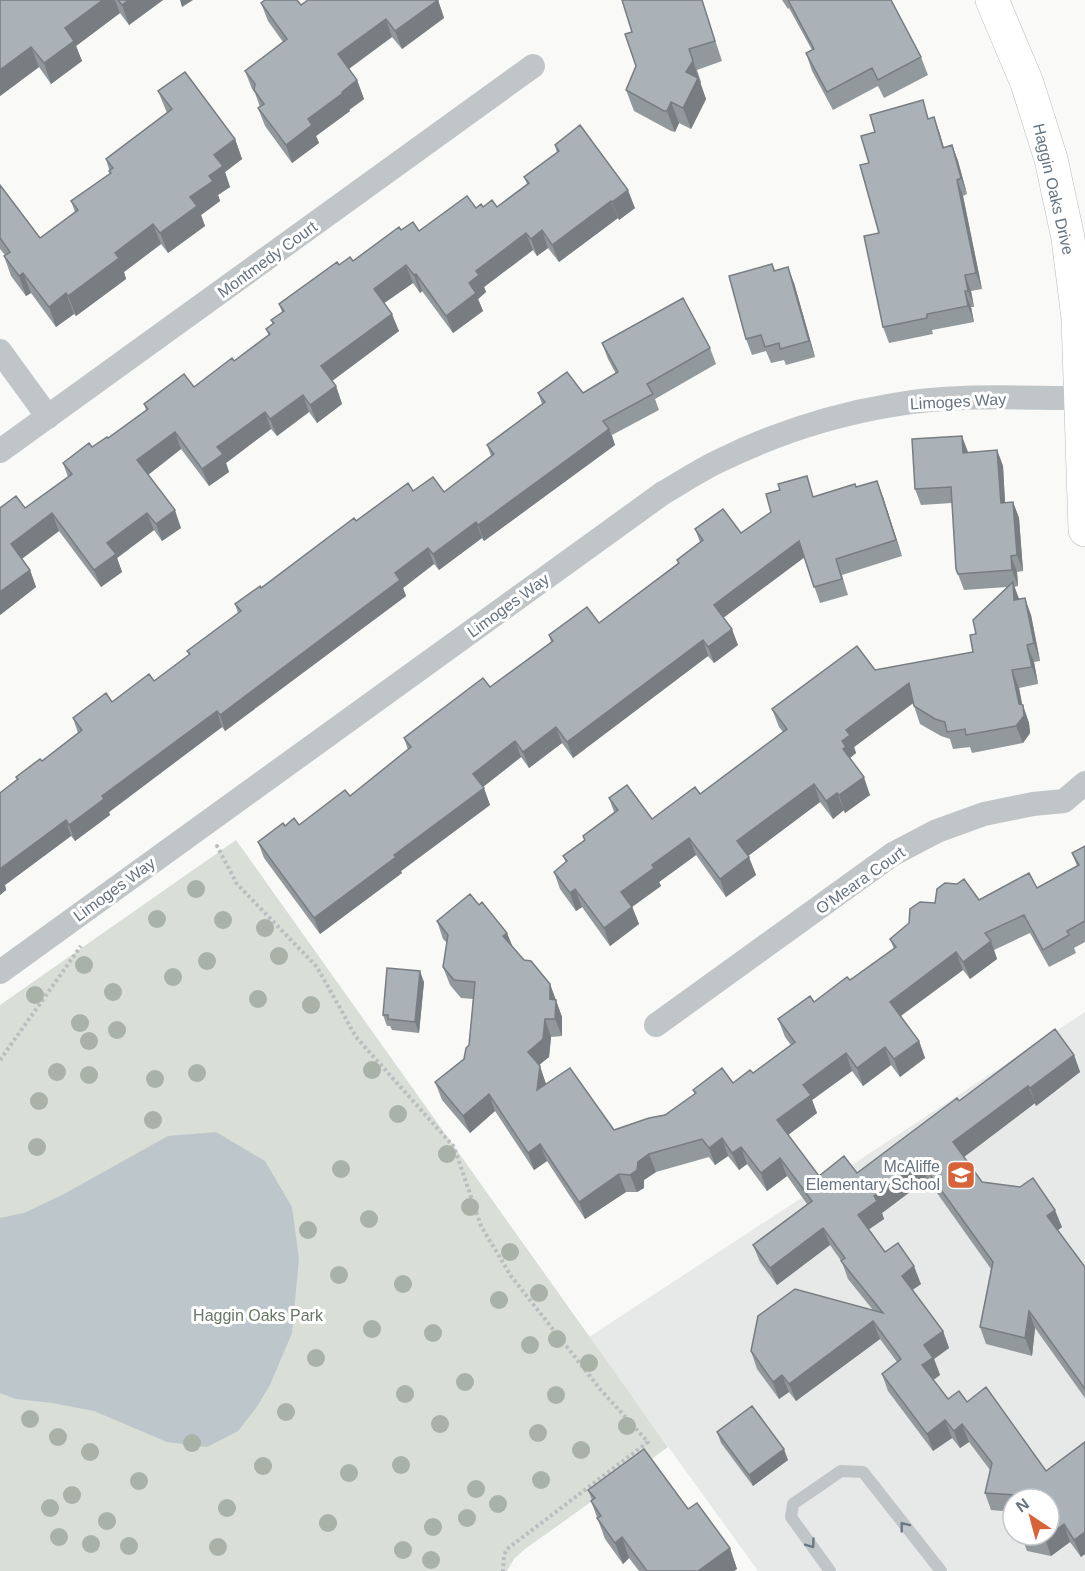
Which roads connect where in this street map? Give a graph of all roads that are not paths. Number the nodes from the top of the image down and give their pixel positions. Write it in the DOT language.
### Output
graph roads {
  1 [pos="992,0"];
  2 [pos="533,66"];
  3 [pos="0,351"];
  4 [pos="1080,398"];
  5 [pos="48,417"];
  6 [pos="0,451"];
  7 [pos="1085,530"];
  8 [pos="1085,783"];
  9 [pos="0,972"];
  10 [pos="656,1025"];
  11 [pos="830,1571"];
  12 [pos="941,1571"];
  1 -- 4 [label="street, Haggin Oaks Drive"];
  2 -- 5 [label="street, Montmedy Court"];
  3 -- 5 [label="street"];
  4 -- 7 [label="street, Haggin Oaks Drive"];
  4 -- 9 [label="street, Limoges Way"];
  5 -- 6 [label="street, Montmedy Court"];
  8 -- 10 [label="street, O'Meara Court"];
  12 -- 11 [label="lane, one-way"];
}
